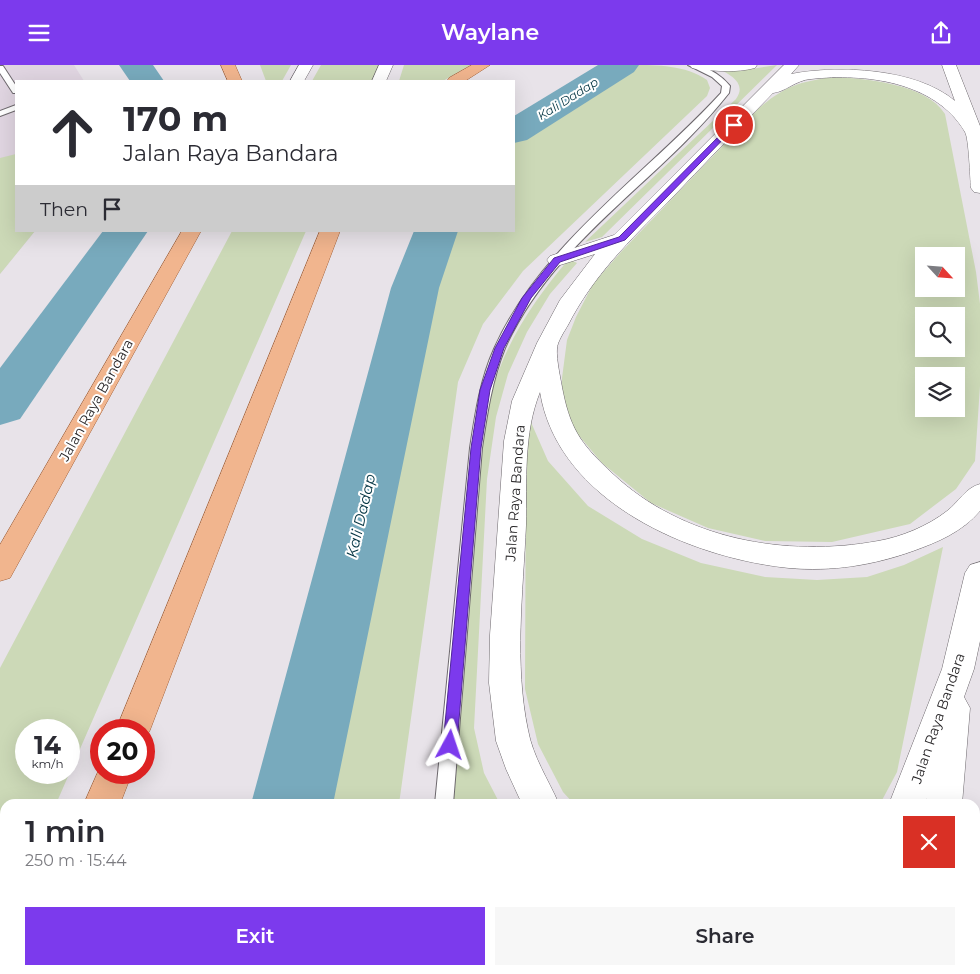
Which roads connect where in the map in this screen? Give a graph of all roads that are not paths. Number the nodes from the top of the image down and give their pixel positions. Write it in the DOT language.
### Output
graph roads {
  1 [pos="228,65"];
  2 [pos="306,65"];
  3 [pos="386,65"];
  4 [pos="483,65"];
  5 [pos="692,65"];
  6 [pos="697,65"];
  7 [pos="750,65"];
  8 [pos="792,65"];
  9 [pos="830,65"];
  10 [pos="904,65"];
  11 [pos="948,65"];
  12 [pos="0,67"];
  13 [pos="869,75"];
  14 [pos="235,80"];
  15 [pos="298,80"];
  16 [pos="379,80"];
  17 [pos="456,80"];
  18 [pos="925,89"];
  19 [pos="15,90"];
  20 [pos="758,99"];
  21 [pos="15,107"];
  22 [pos="0,114"];
  23 [pos="974,132"];
  24 [pos="980,189"];
  25 [pos="191,232"];
  26 [pos="328,233"];
  27 [pos="622,238"];
  28 [pos="557,260"];
  29 [pos="546,347"];
  30 [pos="980,493"];
  31 [pos="0,570"];
  32 [pos="980,573"];
  33 [pos="958,669"];
  34 [pos="138,719"];
  35 [pos="110,784"];
  36 [pos="104,799"];
  37 [pos="444,799"];
  38 [pos="539,799"];
  39 [pos="910,799"];
  40 [pos="945,799"];
  1 -- 14 [label="main road"];
  2 -- 15 [label="street"];
  3 -- 16 [label="street"];
  4 -- 17 [label="main road"];
  5 -- 28 [label="lane"];
  6 -- 7 [label="street"];
  8 -- 20 [label="street, Jalan Raya Bandara"];
  9 -- 13 [label="street"];
  10 -- 18 [label="street"];
  11 -- 23 [label="street"];
  12 -- 19 [label="lane"];
  13 -- 18 [label="street"];
  13 -- 20 [label="street"];
  18 -- 23 [label="street"];
  20 -- 27 [label="street, Jalan Raya Bandara"];
  21 -- 22 [label="lane"];
  23 -- 24 [label="street"];
  25 -- 31 [label="main road, Jalan Raya Bandara"];
  26 -- 34 [label="main road"];
  27 -- 28 [label="street"];
  27 -- 29 [label="street, Jalan Raya Bandara"];
  28 -- 37 [label="lane"];
  29 -- 30 [label="street"];
  29 -- 38 [label="street, Jalan Raya Bandara"];
  32 -- 33 [label="street, Jalan Raya Bandara"];
  33 -- 39 [label="street, Jalan Raya Bandara"];
  33 -- 40 [label="street"];
  35 -- 36 [label="main road"];
}
